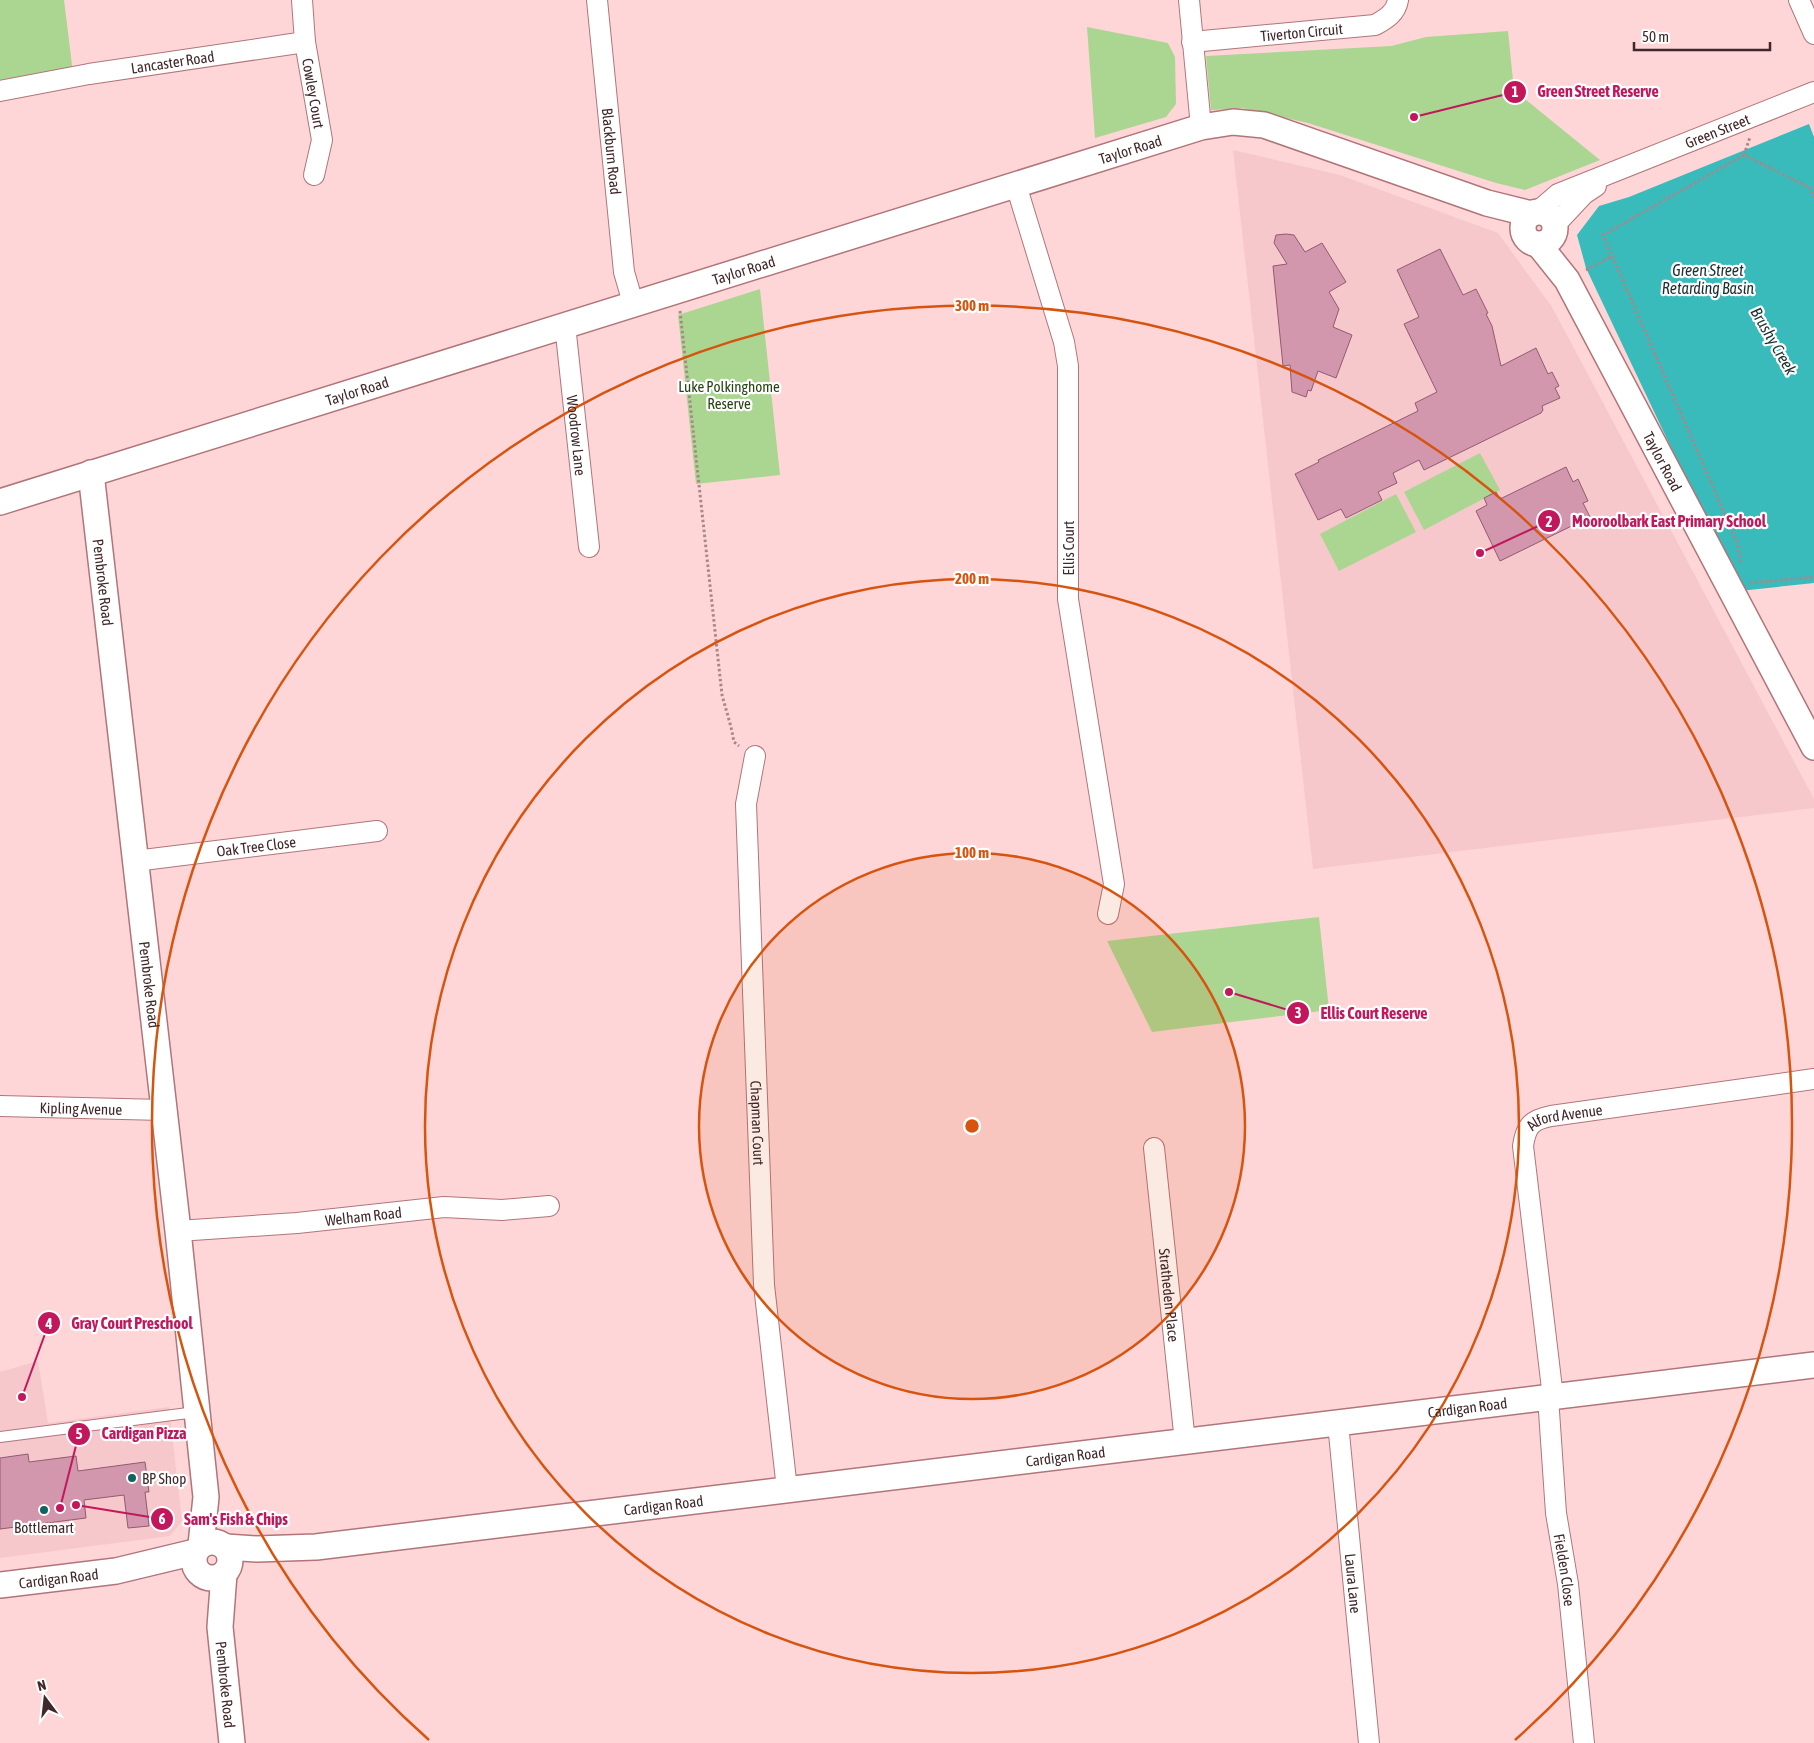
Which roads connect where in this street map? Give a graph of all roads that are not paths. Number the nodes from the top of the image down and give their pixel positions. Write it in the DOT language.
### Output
graph roads {
  1 [pos="302,0"];
  2 [pos="597,0"];
  3 [pos="1189,0"];
  4 [pos="1398,0"];
  5 [pos="1799,0"];
  6 [pos="1814,34"];
  7 [pos="305,42"];
  8 [pos="1192,42"];
  9 [pos="0,91"];
  10 [pos="1814,92"];
  11 [pos="1201,128"];
  12 [pos="314,175"];
  13 [pos="1016,186"];
  14 [pos="1540,226"];
  15 [pos="633,303"];
  16 [pos="565,325"];
  17 [pos="92,473"];
  18 [pos="0,502"];
  19 [pos="588,547"];
  20 [pos="1814,748"];
  21 [pos="755,756"];
  22 [pos="378,831"];
  23 [pos="136,861"];
  24 [pos="1108,914"];
  25 [pos="1814,1079"];
  26 [pos="0,1106"];
  27 [pos="163,1110"];
  28 [pos="1154,1148"];
  29 [pos="549,1206"];
  30 [pos="178,1231"];
  31 [pos="1814,1365"];
  32 [pos="1550,1397"];
  33 [pos="196,1412"];
  34 [pos="1338,1423"];
  35 [pos="0,1438"];
  36 [pos="1185,1442"];
  37 [pos="787,1489"];
  38 [pos="212,1559"];
  39 [pos="0,1586"];
  40 [pos="232,1743"];
  41 [pos="1369,1743"];
  42 [pos="1584,1743"];
  1 -- 7 [label="street"];
  2 -- 15 [label="street, Blackburn Road"];
  3 -- 8 [label="street"];
  4 -- 8 [label="street, Tiverton Circuit"];
  5 -- 6 [label="street"];
  7 -- 9 [label="street, Lancaster Road"];
  7 -- 12 [label="street, Cowley Court"];
  8 -- 11 [label="street"];
  10 -- 14 [label="street, Green Street"];
  11 -- 13 [label="street, Taylor Road"];
  11 -- 14 [label="street, Taylor Road"];
  13 -- 15 [label="street, Taylor Road"];
  13 -- 24 [label="street, Ellis Court"];
  14 -- 20 [label="street, Taylor Road"];
  15 -- 16 [label="street, Taylor Road"];
  16 -- 17 [label="street, Taylor Road"];
  16 -- 19 [label="street, Woodrow Lane"];
  17 -- 18 [label="street, Taylor Road"];
  17 -- 23 [label="street, Pembroke Road"];
  21 -- 37 [label="street, Chapman Court"];
  22 -- 23 [label="street, Oak Tree Close"];
  23 -- 27 [label="street, Pembroke Road"];
  25 -- 32 [label="street, Alford Avenue"];
  26 -- 27 [label="street, Kipling Avenue"];
  27 -- 30 [label="street, Pembroke Road"];
  28 -- 36 [label="street, Stratheden Place"];
  29 -- 30 [label="street, Welham Road"];
  30 -- 33 [label="street, Pembroke Road"];
  31 -- 32 [label="street, Cardigan Road"];
  32 -- 34 [label="street, Cardigan Road"];
  32 -- 42 [label="street, Fielden Close"];
  33 -- 35 [label="lane"];
  33 -- 38 [label="street, Pembroke Road"];
  34 -- 36 [label="street, Cardigan Road"];
  34 -- 41 [label="street, Laura Lane"];
  36 -- 37 [label="street, Cardigan Road"];
  37 -- 38 [label="street, Cardigan Road"];
  38 -- 39 [label="street, Cardigan Road"];
  38 -- 40 [label="street, Pembroke Road"];
}
